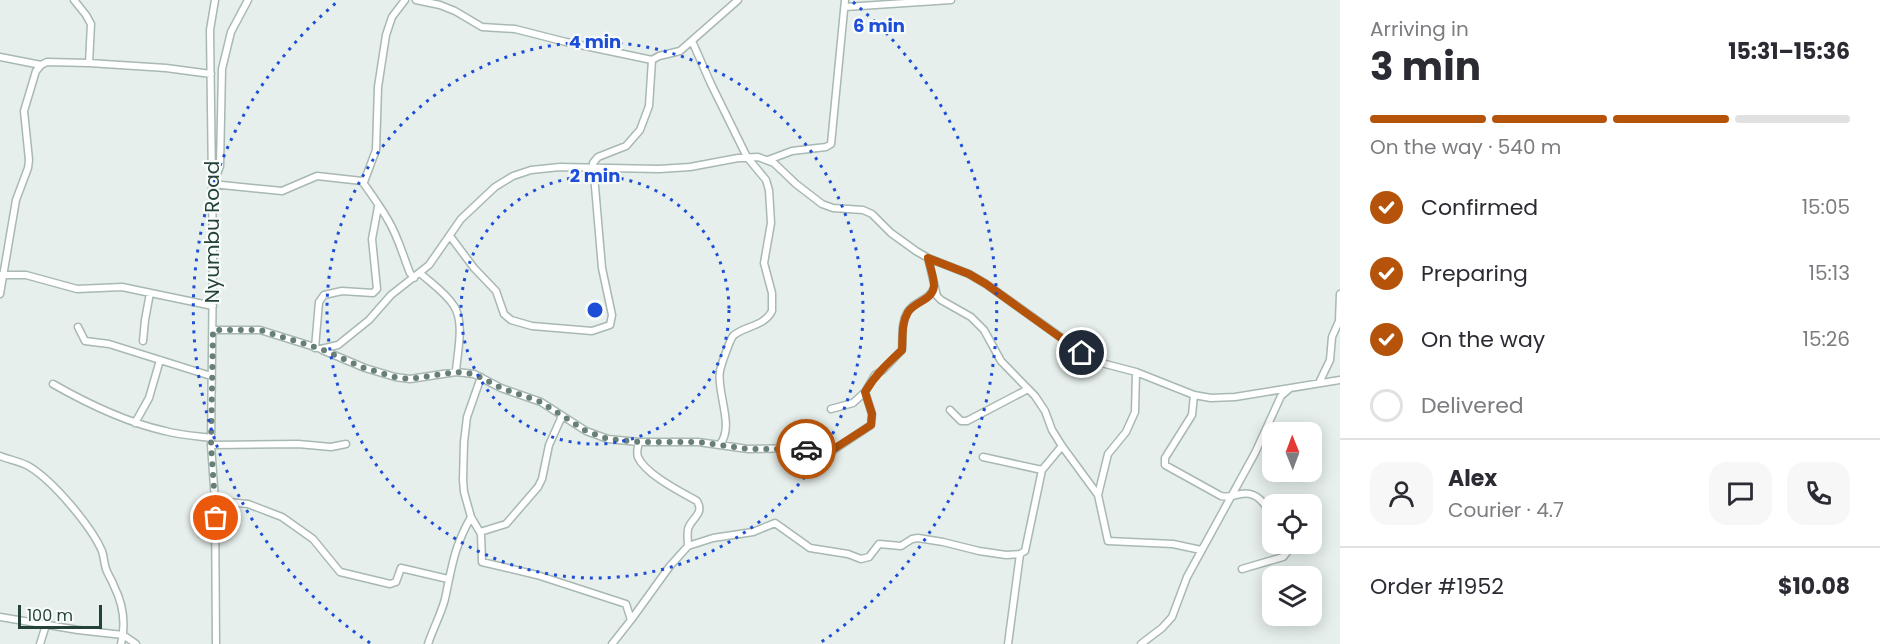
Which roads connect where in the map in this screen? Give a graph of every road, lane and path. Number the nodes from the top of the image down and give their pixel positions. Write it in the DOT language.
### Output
graph roads {
  1 [pos="74,0"];
  2 [pos="215,0"];
  3 [pos="248,0"];
  4 [pos="405,0"];
  5 [pos="416,0"];
  6 [pos="738,0"];
  7 [pos="951,0"];
  8 [pos="910,2"];
  9 [pos="845,4"];
  10 [pos="692,41"];
  11 [pos="0,57"];
  12 [pos="652,60"];
  13 [pos="89,63"];
  14 [pos="41,65"];
  15 [pos="211,74"];
  16 [pos="747,157"];
  17 [pos="768,160"];
  18 [pos="592,167"];
  19 [pos="212,176"];
  20 [pos="364,182"];
  21 [pos="212,184"];
  22 [pos="378,207"];
  23 [pos="450,236"];
  24 [pos="928,258"];
  25 [pos="2,275"];
  26 [pos="417,275"];
  27 [pos="934,287"];
  28 [pos="150,293"];
  29 [pos="0,294"];
  30 [pos="1340,294"];
  31 [pos="213,306"];
  32 [pos="78,327"];
  33 [pos="213,330"];
  34 [pos="143,342"];
  35 [pos="318,349"];
  36 [pos="160,360"];
  37 [pos="456,372"];
  38 [pos="1136,372"];
  39 [pos="212,376"];
  40 [pos="482,376"];
  41 [pos="1340,380"];
  42 [pos="1319,383"];
  43 [pos="53,384"];
  44 [pos="1289,388"];
  45 [pos="1028,389"];
  46 [pos="865,392"];
  47 [pos="1194,395"];
  48 [pos="831,409"];
  49 [pos="950,411"];
  50 [pos="562,416"];
  51 [pos="135,423"];
  52 [pos="211,442"];
  53 [pos="639,442"];
  54 [pos="346,444"];
  55 [pos="720,444"];
  56 [pos="1062,446"];
  57 [pos="0,456"];
  58 [pos="982,458"];
  59 [pos="1042,470"];
  60 [pos="1098,495"];
  61 [pos="1230,497"];
  62 [pos="215,501"];
  63 [pos="1262,503"];
  64 [pos="471,517"];
  65 [pos="480,532"];
  66 [pos="688,546"];
  67 [pos="1201,550"];
  68 [pos="1020,554"];
  69 [pos="1286,554"];
  70 [pos="1242,569"];
  71 [pos="448,579"];
  72 [pos="626,604"];
  73 [pos="640,608"];
  74 [pos="0,617"];
  75 [pos="631,620"];
  76 [pos="46,625"];
  77 [pos="123,635"];
  78 [pos="40,644"];
  79 [pos="121,644"];
  80 [pos="136,644"];
  81 [pos="216,644"];
  82 [pos="428,644"];
  83 [pos="612,644"];
  84 [pos="1008,644"];
  85 [pos="1142,644"];
  1 -- 13 [label="street"];
  2 -- 15 [label="street, Nyumbu Road"];
  3 -- 19 [label="street"];
  4 -- 20 [label="street"];
  5 -- 12 [label="street"];
  6 -- 10 [label="street"];
  7 -- 8 [label="street"];
  8 -- 9 [label="street"];
  9 -- 17 [label="street"];
  10 -- 12 [label="street"];
  10 -- 16 [label="street"];
  11 -- 14 [label="street"];
  12 -- 18 [label="street"];
  13 -- 14 [label="street"];
  13 -- 15 [label="street"];
  14 -- 25 [label="street"];
  15 -- 19 [label="street, Nyumbu Road"];
  16 -- 17 [label="street"];
  16 -- 18 [label="street"];
  16 -- 55 [label="street"];
  17 -- 24 [label="street"];
  18 -- 23 [label="street"];
  18 -- 23 [label="street"];
  19 -- 21 [label="street, Nyumbu Road"];
  20 -- 21 [label="street"];
  20 -- 22 [label="street"];
  21 -- 31 [label="street, Nyumbu Road"];
  22 -- 26 [label="street"];
  22 -- 35 [label="street"];
  23 -- 26 [label="street"];
  24 -- 27 [label="street"];
  24 -- 38 [label="street"];
  25 -- 28 [label="street"];
  25 -- 29 [label="street"];
  26 -- 35 [label="street"];
  26 -- 37 [label="street"];
  27 -- 45 [label="street"];
  27 -- 46 [label="street"];
  28 -- 31 [label="street"];
  28 -- 34 [label="street"];
  30 -- 42 [label="street"];
  31 -- 33 [label="street, Nyumbu Road"];
  32 -- 36 [label="street"];
  33 -- 35 [label="street"];
  33 -- 39 [label="street, Nyumbu Road"];
  35 -- 37 [label="street"];
  36 -- 39 [label="street"];
  36 -- 51 [label="street"];
  37 -- 40 [label="street"];
  38 -- 47 [label="street"];
  38 -- 60 [label="street"];
  39 -- 52 [label="street, Nyumbu Road"];
  40 -- 50 [label="street"];
  40 -- 64 [label="street"];
  41 -- 42 [label="street"];
  42 -- 44 [label="street"];
  43 -- 51 [label="street"];
  44 -- 47 [label="street"];
  44 -- 61 [label="street"];
  45 -- 49 [label="street"];
  45 -- 56 [label="street"];
  46 -- 48 [label="street"];
  46 -- 55 [label="street"];
  47 -- 61 [label="street"];
  50 -- 53 [label="street"];
  50 -- 65 [label="street"];
  51 -- 52 [label="street"];
  52 -- 54 [label="street"];
  52 -- 62 [label="street, Nyumbu Road"];
  53 -- 55 [label="street"];
  53 -- 66 [label="street"];
  56 -- 59 [label="street"];
  56 -- 60 [label="street"];
  57 -- 77 [label="street"];
  58 -- 59 [label="street"];
  59 -- 68 [label="street"];
  60 -- 67 [label="street"];
  61 -- 63 [label="street"];
  61 -- 67 [label="street"];
  62 -- 71 [label="street"];
  62 -- 81 [label="street, Nyumbu Road"];
  64 -- 65 [label="street"];
  64 -- 71 [label="street"];
  65 -- 72 [label="street"];
  66 -- 68 [label="street"];
  66 -- 73 [label="street"];
  67 -- 85 [label="street"];
  68 -- 84 [label="street"];
  69 -- 70 [label="street"];
  71 -- 82 [label="street"];
  72 -- 73 [label="street"];
  72 -- 75 [label="street"];
  73 -- 75 [label="street"];
  74 -- 76 [label="street"];
  75 -- 83 [label="street"];
  76 -- 77 [label="street"];
  76 -- 78 [label="street"];
  77 -- 79 [label="street"];
  77 -- 80 [label="street"];
}
